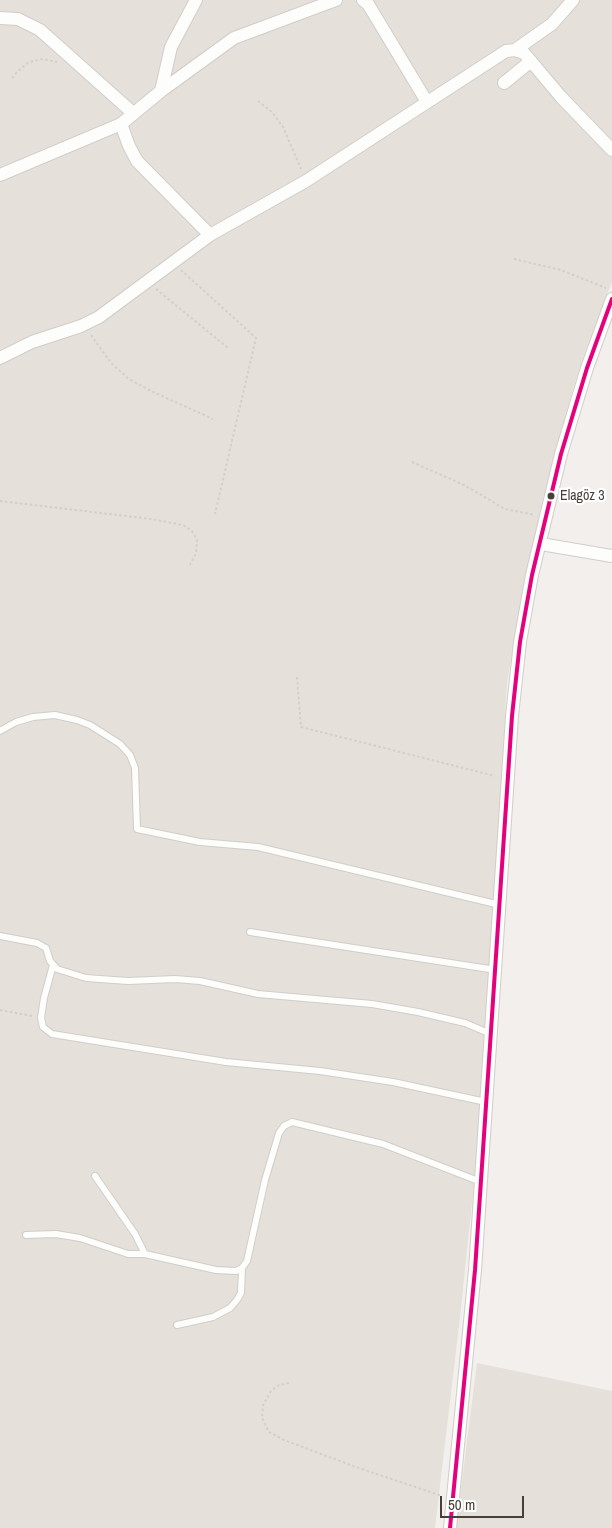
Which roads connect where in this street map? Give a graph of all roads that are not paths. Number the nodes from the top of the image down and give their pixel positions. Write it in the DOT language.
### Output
graph roads {
  1 [pos="196,0"];
  2 [pos="336,0"];
  3 [pos="364,0"];
  4 [pos="574,0"];
  5 [pos="0,18"];
  6 [pos="516,50"];
  7 [pos="531,61"];
  8 [pos="504,83"];
  9 [pos="161,91"];
  10 [pos="427,102"];
  11 [pos="133,113"];
  12 [pos="122,124"];
  13 [pos="612,150"];
  14 [pos="0,175"];
  15 [pos="210,235"];
  16 [pos="612,299"];
  17 [pos="0,358"];
  18 [pos="541,544"];
  19 [pos="612,556"];
  20 [pos="0,731"];
  21 [pos="500,905"];
  22 [pos="250,932"];
  23 [pos="0,936"];
  24 [pos="53,965"];
  25 [pos="496,970"];
  26 [pos="491,1034"];
  27 [pos="486,1102"];
  28 [pos="95,1176"];
  29 [pos="482,1182"];
  30 [pos="26,1235"];
  31 [pos="145,1254"];
  32 [pos="242,1268"];
  33 [pos="178,1325"];
  34 [pos="450,1528"];
  1 -- 9 [label="street"];
  2 -- 9 [label="street"];
  3 -- 10 [label="street"];
  4 -- 6 [label="street"];
  5 -- 11 [label="street"];
  6 -- 7 [label="street"];
  6 -- 10 [label="street"];
  7 -- 8 [label="street"];
  7 -- 13 [label="street"];
  9 -- 11 [label="street"];
  10 -- 15 [label="street"];
  11 -- 12 [label="street"];
  12 -- 14 [label="street"];
  12 -- 15 [label="street"];
  15 -- 17 [label="street"];
  16 -- 18 [label="street"];
  18 -- 19 [label="street"];
  18 -- 21 [label="street"];
  20 -- 21 [label="lane"];
  21 -- 25 [label="street"];
  22 -- 25 [label="lane"];
  23 -- 24 [label="lane"];
  24 -- 26 [label="lane"];
  24 -- 27 [label="lane"];
  25 -- 26 [label="street"];
  26 -- 27 [label="street"];
  27 -- 29 [label="street"];
  28 -- 31 [label="lane"];
  29 -- 32 [label="lane"];
  29 -- 34 [label="street"];
  30 -- 31 [label="lane"];
  31 -- 32 [label="lane"];
  32 -- 33 [label="lane"];
}
